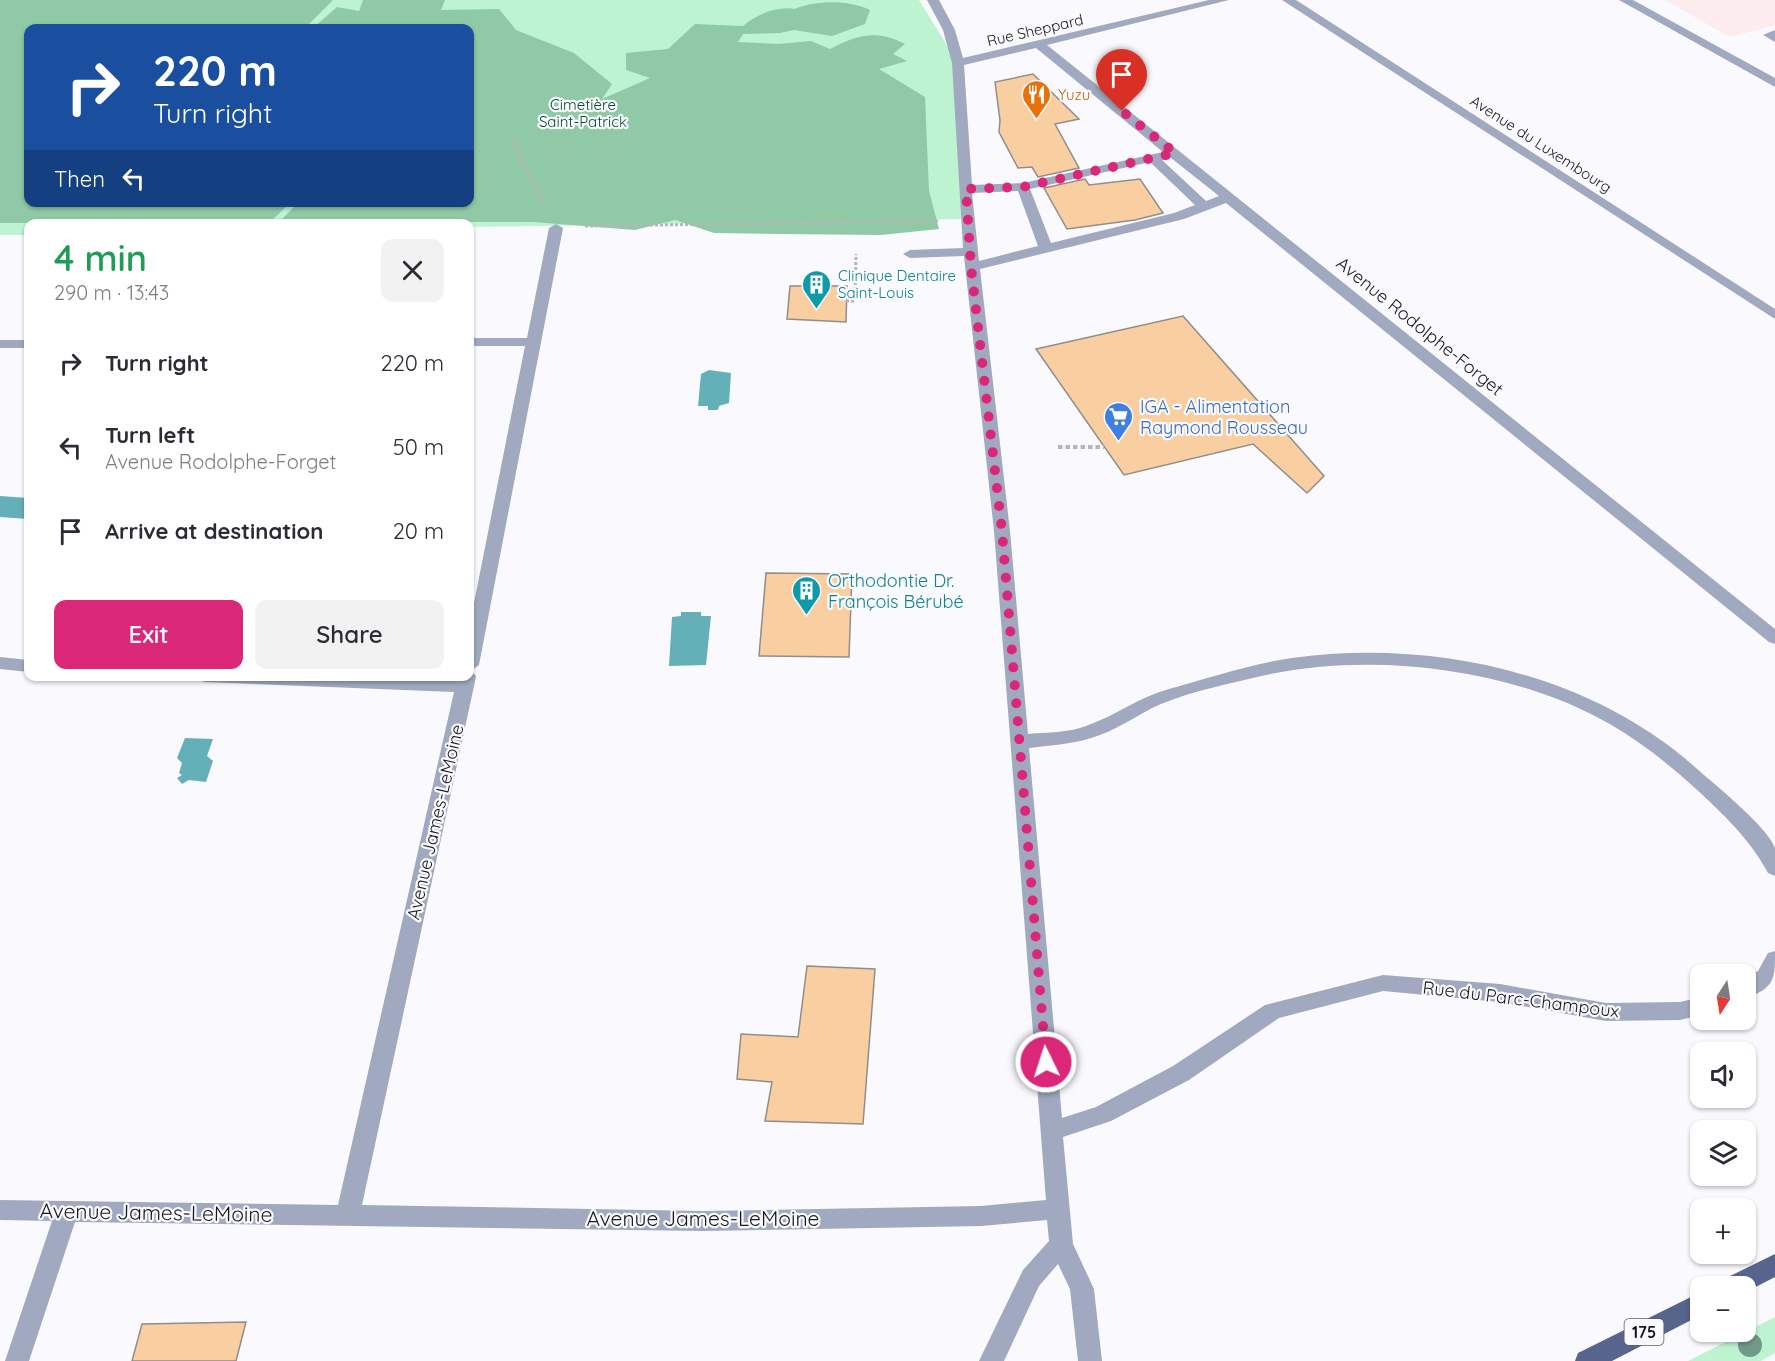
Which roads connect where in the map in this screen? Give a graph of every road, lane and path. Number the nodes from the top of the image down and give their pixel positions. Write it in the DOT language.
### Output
graph roads {
  1 [pos="933,0"];
  2 [pos="1223,0"];
  3 [pos="1288,0"];
  4 [pos="1625,0"];
  5 [pos="1200,2"];
  6 [pos="1775,33"];
  7 [pos="1775,38"];
  8 [pos="1039,45"];
  9 [pos="958,63"];
  10 [pos="1775,83"];
  11 [pos="513,142"];
  12 [pos="1175,153"];
  13 [pos="1155,160"];
  14 [pos="1023,187"];
  15 [pos="966,189"];
  16 [pos="1229,197"];
  17 [pos="1205,207"];
  18 [pos="944,220"];
  19 [pos="556,228"];
  20 [pos="1047,248"];
  21 [pos="856,254"];
  22 [pos="910,254"];
  23 [pos="971,259"];
  24 [pos="846,301"];
  25 [pos="1775,315"];
  26 [pos="474,342"];
  27 [pos="532,342"];
  28 [pos="0,344"];
  29 [pos="24,344"];
  30 [pos="1058,447"];
  31 [pos="1104,447"];
  32 [pos="1775,638"];
  33 [pos="474,644"];
  34 [pos="0,663"];
  35 [pos="24,666"];
  36 [pos="466,681"];
  37 [pos="1020,742"];
  38 [pos="1775,868"];
  39 [pos="1775,959"];
  40 [pos="1756,983"];
  41 [pos="1690,1009"];
  42 [pos="1052,1131"];
  43 [pos="1058,1209"];
  44 [pos="0,1210"];
  45 [pos="67,1212"];
  46 [pos="348,1214"];
  47 [pos="1061,1244"];
  48 [pos="1775,1265"];
  49 [pos="1754,1276"];
  50 [pos="1690,1309"];
  51 [pos="16,1361"];
  52 [pos="991,1361"];
  53 [pos="1090,1361"];
  54 [pos="1587,1361"];
  1 -- 9 [label="street"];
  2 -- 5 [label="street, Rue Sheppard"];
  3 -- 25 [label="street, Avenue du Luxembourg"];
  4 -- 10 [label="street"];
  5 -- 8 [label="street, Rue Sheppard"];
  6 -- 7 [label="street"];
  8 -- 9 [label="street, Rue Sheppard"];
  8 -- 12 [label="street, Avenue Rodolphe-Forget"];
  9 -- 15 [label="street"];
  11 -- 19 [label="path"];
  12 -- 13 [label="street"];
  12 -- 16 [label="street, Avenue Rodolphe-Forget"];
  13 -- 14 [label="street"];
  13 -- 17 [label="street"];
  14 -- 15 [label="street"];
  14 -- 20 [label="street"];
  15 -- 23 [label="street"];
  16 -- 17 [label="street"];
  16 -- 32 [label="street, Avenue Rodolphe-Forget"];
  17 -- 20 [label="street"];
  18 -- 19 [label="path"];
  19 -- 27 [label="street"];
  20 -- 23 [label="street"];
  21 -- 24 [label="path"];
  22 -- 23 [label="street"];
  23 -- 37 [label="street"];
  26 -- 27 [label="street"];
  27 -- 33 [label="street"];
  28 -- 29 [label="street"];
  30 -- 31 [label="path"];
  34 -- 35 [label="street"];
  36 -- 46 [label="street, Avenue James-LeMoine"];
  37 -- 38 [label="street"];
  37 -- 42 [label="street"];
  39 -- 40 [label="street"];
  41 -- 42 [label="street, Rue du Parc-Champoux"];
  42 -- 43 [label="street"];
  43 -- 46 [label="street, Avenue James-LeMoine"];
  43 -- 47 [label="street"];
  44 -- 45 [label="street, Avenue James-LeMoine"];
  45 -- 46 [label="street, Avenue James-LeMoine"];
  45 -- 51 [label="street"];
  47 -- 52 [label="street"];
  47 -- 53 [label="street"];
  48 -- 49 [label="main road"];
  50 -- 54 [label="main road, 175"];
}
